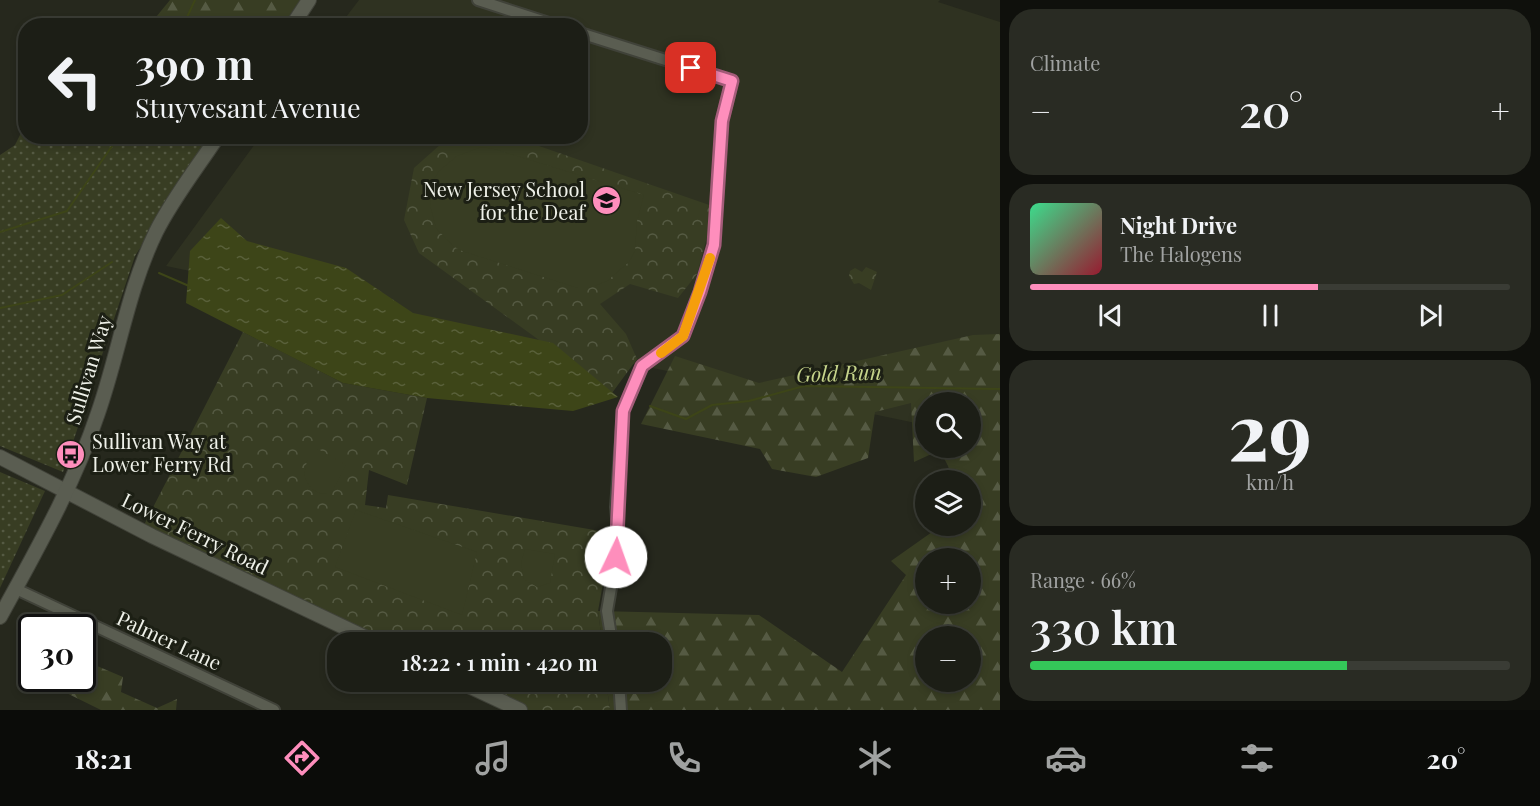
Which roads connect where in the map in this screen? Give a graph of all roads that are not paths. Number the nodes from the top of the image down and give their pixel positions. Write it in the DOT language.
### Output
graph roads {
  1 [pos="309,0"];
  2 [pos="478,0"];
  3 [pos="297,18"];
  4 [pos="533,18"];
  5 [pos="588,36"];
  6 [pos="213,144"];
  7 [pos="0,457"];
  8 [pos="67,490"];
  9 [pos="16,589"];
  10 [pos="0,617"];
  11 [pos="354,632"];
  12 [pos="610,632"];
  13 [pos="482,692"];
  14 [pos="620,692"];
  15 [pos="274,710"];
  16 [pos="520,710"];
  17 [pos="621,710"];
  1 -- 3 [label="main road"];
  2 -- 4 [label="street"];
  5 -- 12 [label="street"];
  6 -- 8 [label="main road, Sullivan Way"];
  7 -- 8 [label="main road, Lower Ferry Road"];
  8 -- 9 [label="main road, Sullivan Way"];
  8 -- 11 [label="main road, Lower Ferry Road"];
  9 -- 10 [label="main road, Sullivan Way"];
  9 -- 15 [label="street, Palmer Lane"];
  13 -- 16 [label="main road"];
  14 -- 17 [label="street"];
}
